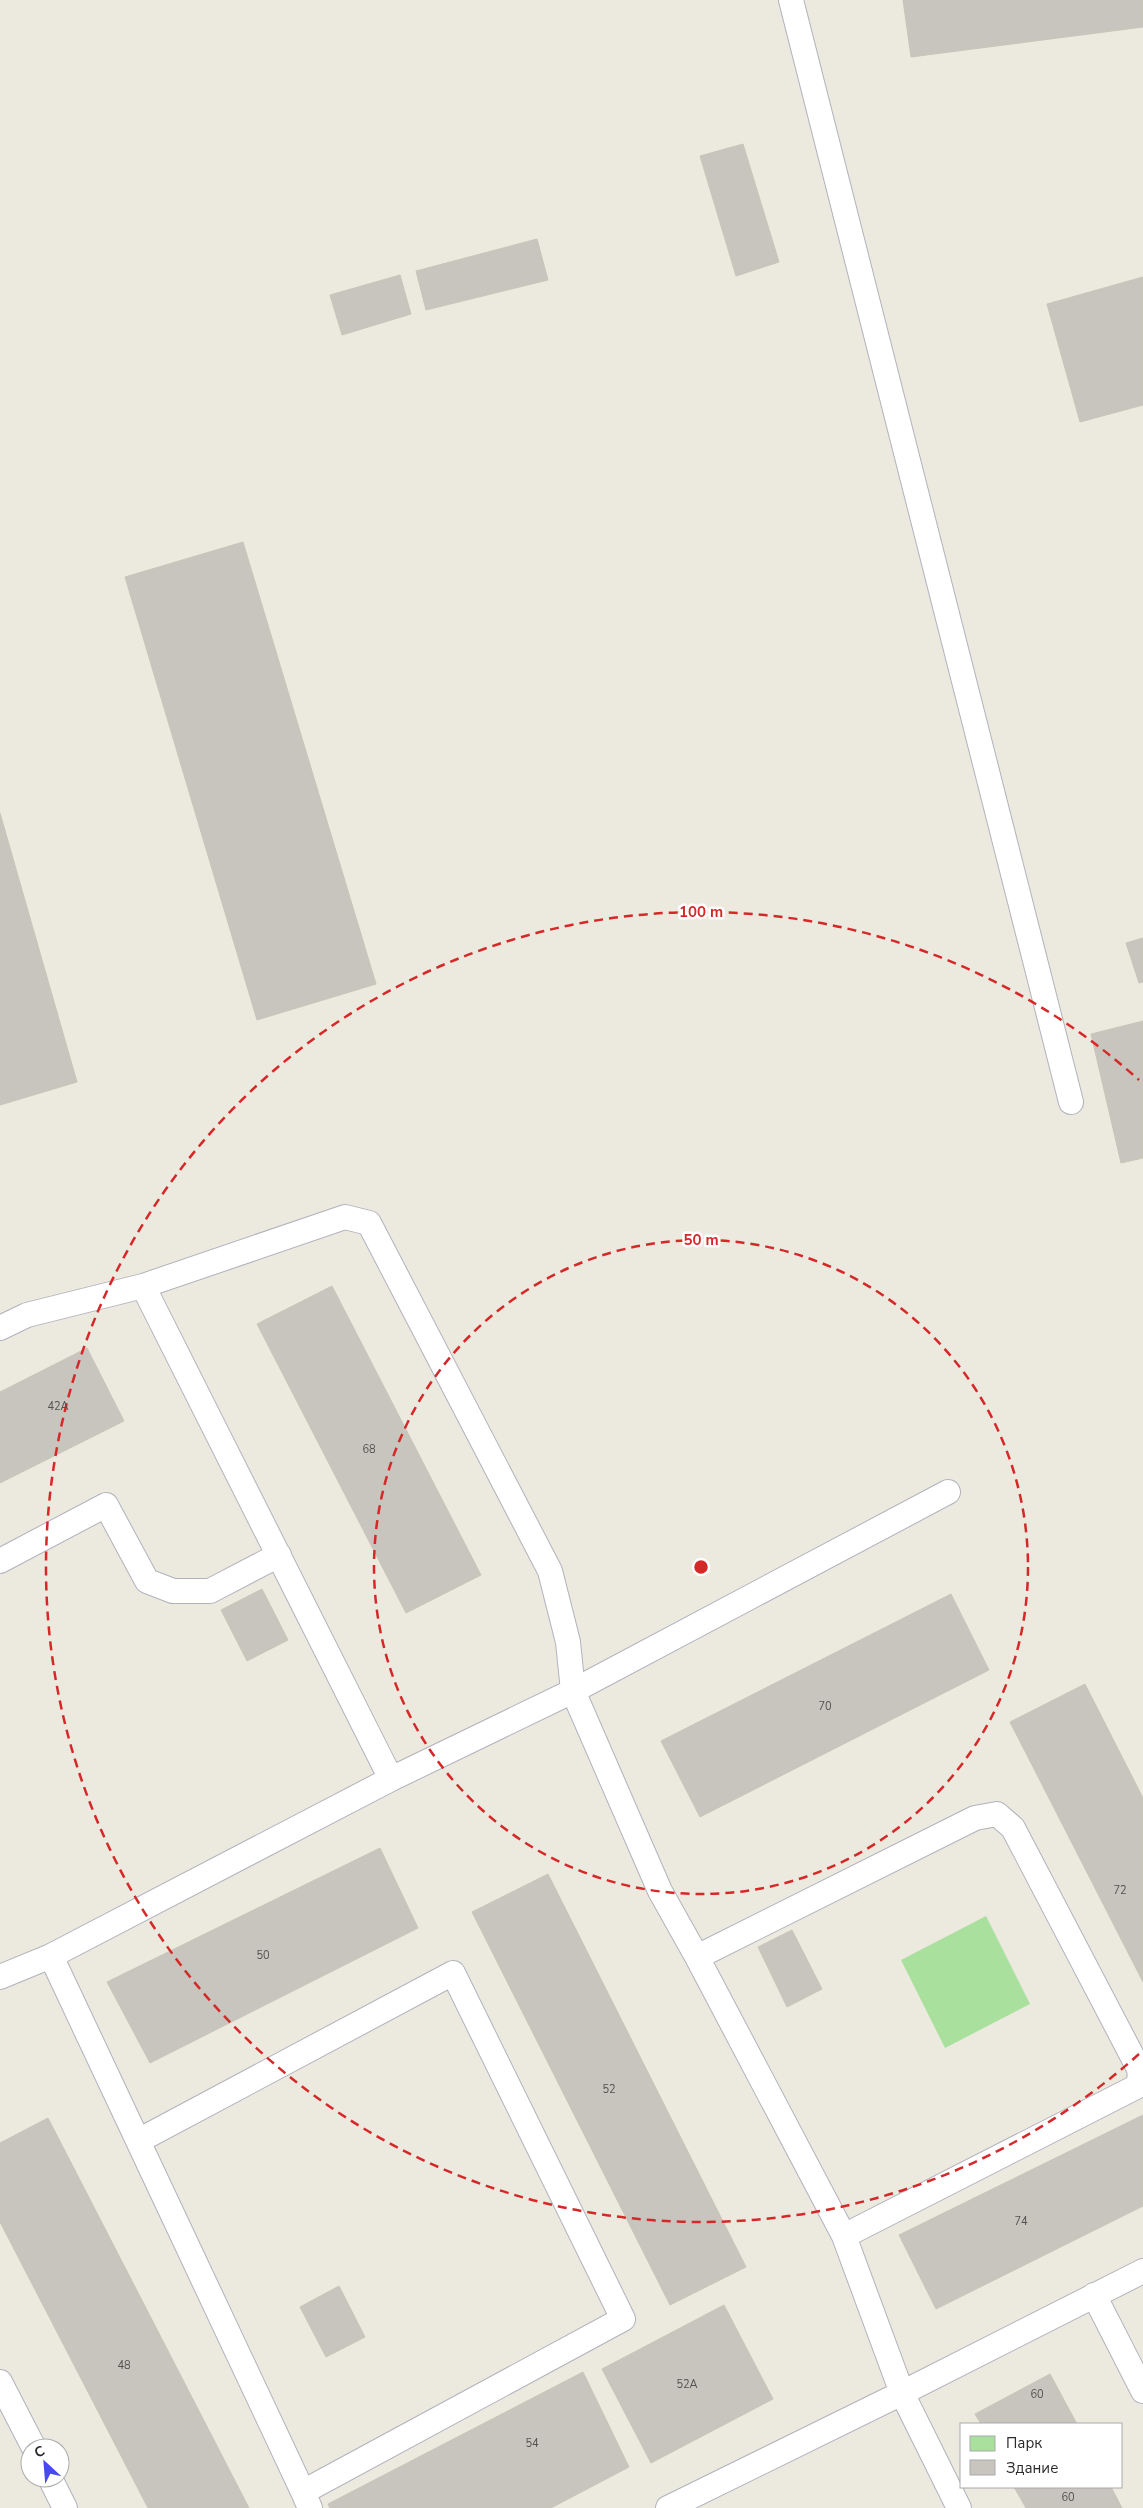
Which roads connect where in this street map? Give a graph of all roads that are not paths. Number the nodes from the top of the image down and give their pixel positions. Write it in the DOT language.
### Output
graph roads {
  1 [pos="791,0"];
  2 [pos="1071,1102"];
  3 [pos="143,1286"];
  4 [pos="0,1328"];
  5 [pos="948,1492"];
  6 [pos="279,1556"];
  7 [pos="0,1561"];
  8 [pos="573,1691"];
  9 [pos="391,1779"];
  10 [pos="51,1956"];
  11 [pos="697,1957"];
  12 [pos="0,1977"];
  13 [pos="138,2141"];
  14 [pos="844,2236"];
  15 [pos="1143,2270"];
  16 [pos="1094,2295"];
  17 [pos="0,2382"];
  18 [pos="1143,2391"];
  19 [pos="902,2393"];
  20 [pos="29,2438"];
  21 [pos="55,2488"];
  22 [pos="307,2500"];
  23 [pos="65,2508"];
  24 [pos="668,2508"];
  25 [pos="959,2508"];
  1 -- 2 [label="lane"];
  3 -- 4 [label="lane"];
  3 -- 6 [label="lane"];
  3 -- 8 [label="lane"];
  5 -- 8 [label="lane"];
  6 -- 7 [label="lane"];
  6 -- 9 [label="lane"];
  8 -- 9 [label="lane"];
  8 -- 11 [label="lane"];
  9 -- 10 [label="lane"];
  10 -- 12 [label="lane"];
  10 -- 13 [label="lane"];
  11 -- 14 [label="lane"];
  11 -- 14 [label="lane"];
  13 -- 22 [label="lane"];
  13 -- 22 [label="lane"];
  14 -- 19 [label="lane"];
  15 -- 16 [label="lane"];
  16 -- 18 [label="lane"];
  16 -- 19 [label="lane"];
  17 -- 20 [label="lane"];
  19 -- 24 [label="lane"];
  19 -- 25 [label="lane"];
  21 -- 23 [label="lane"];
}
